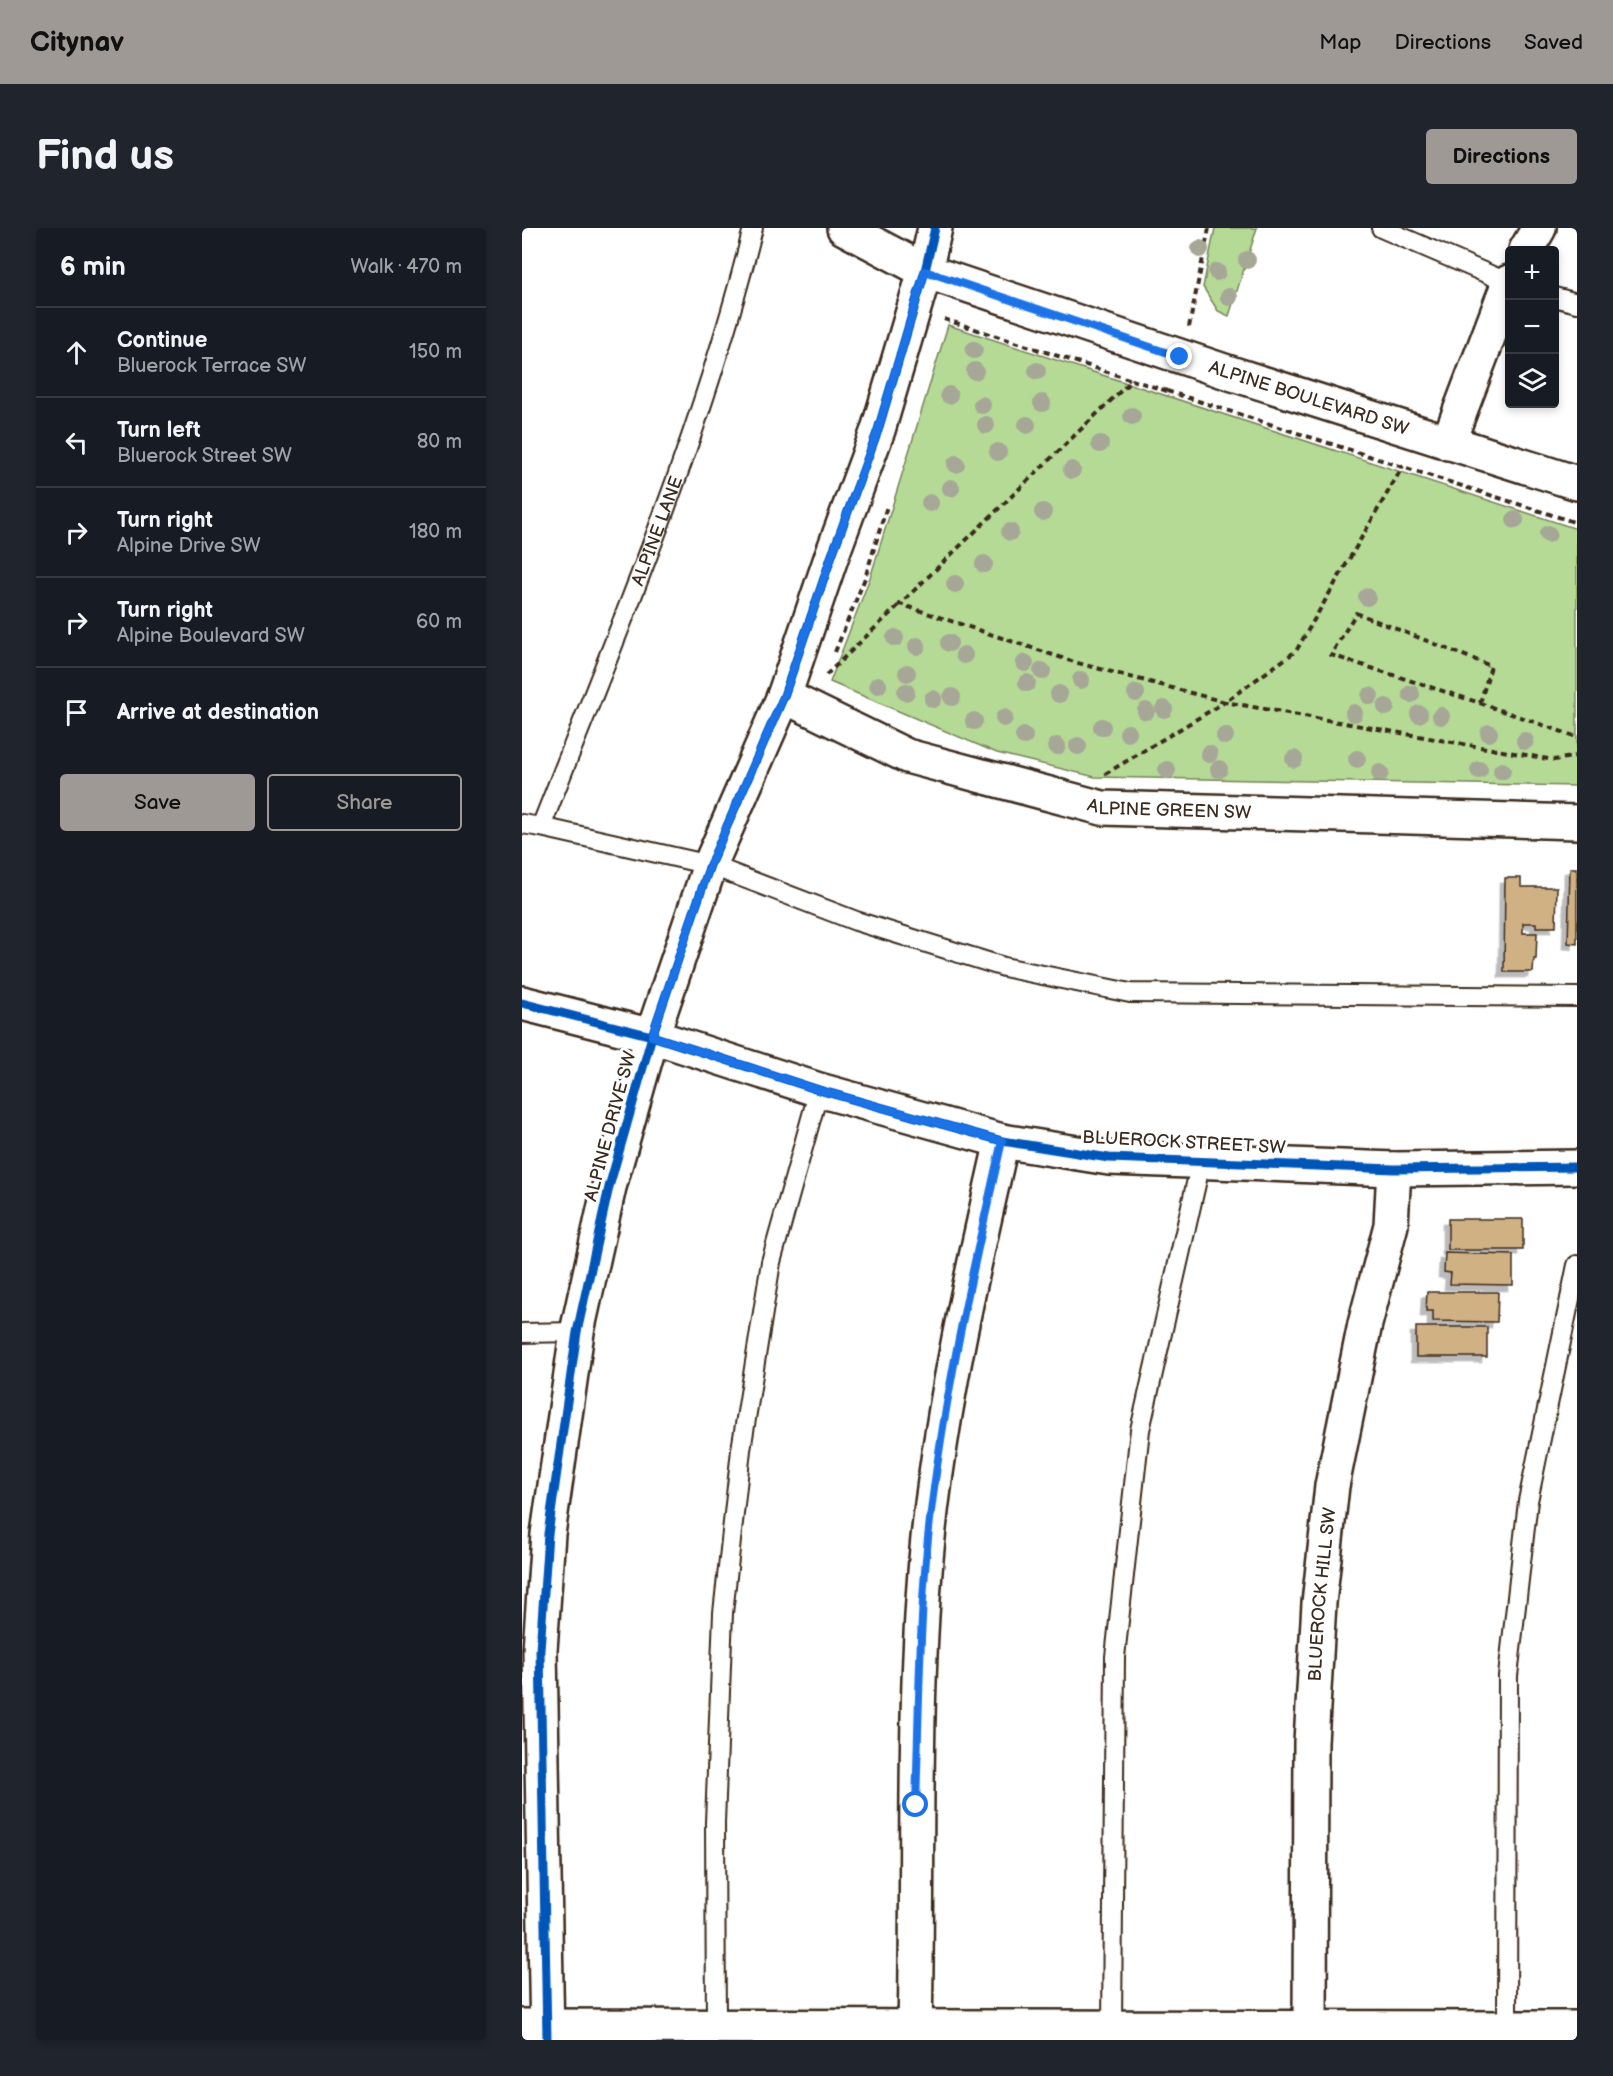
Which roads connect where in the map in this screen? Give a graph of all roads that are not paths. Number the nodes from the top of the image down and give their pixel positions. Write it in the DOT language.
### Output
graph roads {
  1 [pos="753,228"];
  2 [pos="844,228"];
  3 [pos="935,228"];
  4 [pos="1381,228"];
  5 [pos="1539,228"];
  6 [pos="1528,246"];
  7 [pos="925,271"];
  8 [pos="1505,281"];
  9 [pos="1505,293"];
  10 [pos="1559,298"];
  11 [pos="1577,303"];
  12 [pos="1448,443"];
  13 [pos="1577,483"];
  14 [pos="784,696"];
  15 [pos="1577,822"];
  16 [pos="522,824"];
  17 [pos="541,827"];
  18 [pos="710,865"];
  19 [pos="1577,997"];
  20 [pos="522,1003"];
  21 [pos="652,1036"];
  22 [pos="819,1090"];
  23 [pos="1002,1141"];
  24 [pos="1201,1162"];
  25 [pos="1577,1167"];
  26 [pos="1394,1169"];
  27 [pos="1577,1265"];
  28 [pos="577,1332"];
  29 [pos="522,1333"];
  30 [pos="1507,2026"];
  31 [pos="716,2027"];
  32 [pos="1113,2027"];
  33 [pos="915,2028"];
  34 [pos="1310,2028"];
  35 [pos="1577,2028"];
  36 [pos="539,2031"];
  1 -- 17 [label="lane, ALPINE LANE"];
  2 -- 7 [label="street, ALPINE BOULEVARD SW"];
  3 -- 7 [label="street, ALPINE DRIVE SW"];
  4 -- 8 [label="lane"];
  5 -- 6 [label="street"];
  7 -- 12 [label="street, ALPINE BOULEVARD SW"];
  7 -- 14 [label="street, ALPINE DRIVE SW"];
  9 -- 12 [label="street"];
  10 -- 11 [label="lane"];
  12 -- 13 [label="street, ALPINE BOULEVARD SW"];
  14 -- 15 [label="street, ALPINE GREEN SW"];
  14 -- 18 [label="street, ALPINE DRIVE SW"];
  16 -- 17 [label="lane"];
  17 -- 18 [label="lane"];
  18 -- 19 [label="lane"];
  18 -- 21 [label="street, ALPINE DRIVE SW"];
  20 -- 21 [label="street, BLUEROCK STREET SW"];
  21 -- 22 [label="street, BLUEROCK STREET SW"];
  21 -- 28 [label="street, ALPINE DRIVE SW"];
  22 -- 23 [label="street, BLUEROCK STREET SW"];
  22 -- 31 [label="lane"];
  23 -- 24 [label="street, BLUEROCK STREET SW"];
  23 -- 33 [label="street"];
  24 -- 26 [label="street, BLUEROCK STREET SW"];
  24 -- 32 [label="lane"];
  25 -- 26 [label="street, BLUEROCK STREET SW"];
  26 -- 34 [label="street, BLUEROCK HILL SW"];
  27 -- 30 [label="lane"];
  28 -- 29 [label="lane"];
  28 -- 36 [label="street, ALPINE DRIVE SW"];
  30 -- 34 [label="street"];
  30 -- 35 [label="street"];
  31 -- 33 [label="street"];
  31 -- 36 [label="street"];
  32 -- 33 [label="street"];
  32 -- 34 [label="street"];
}
